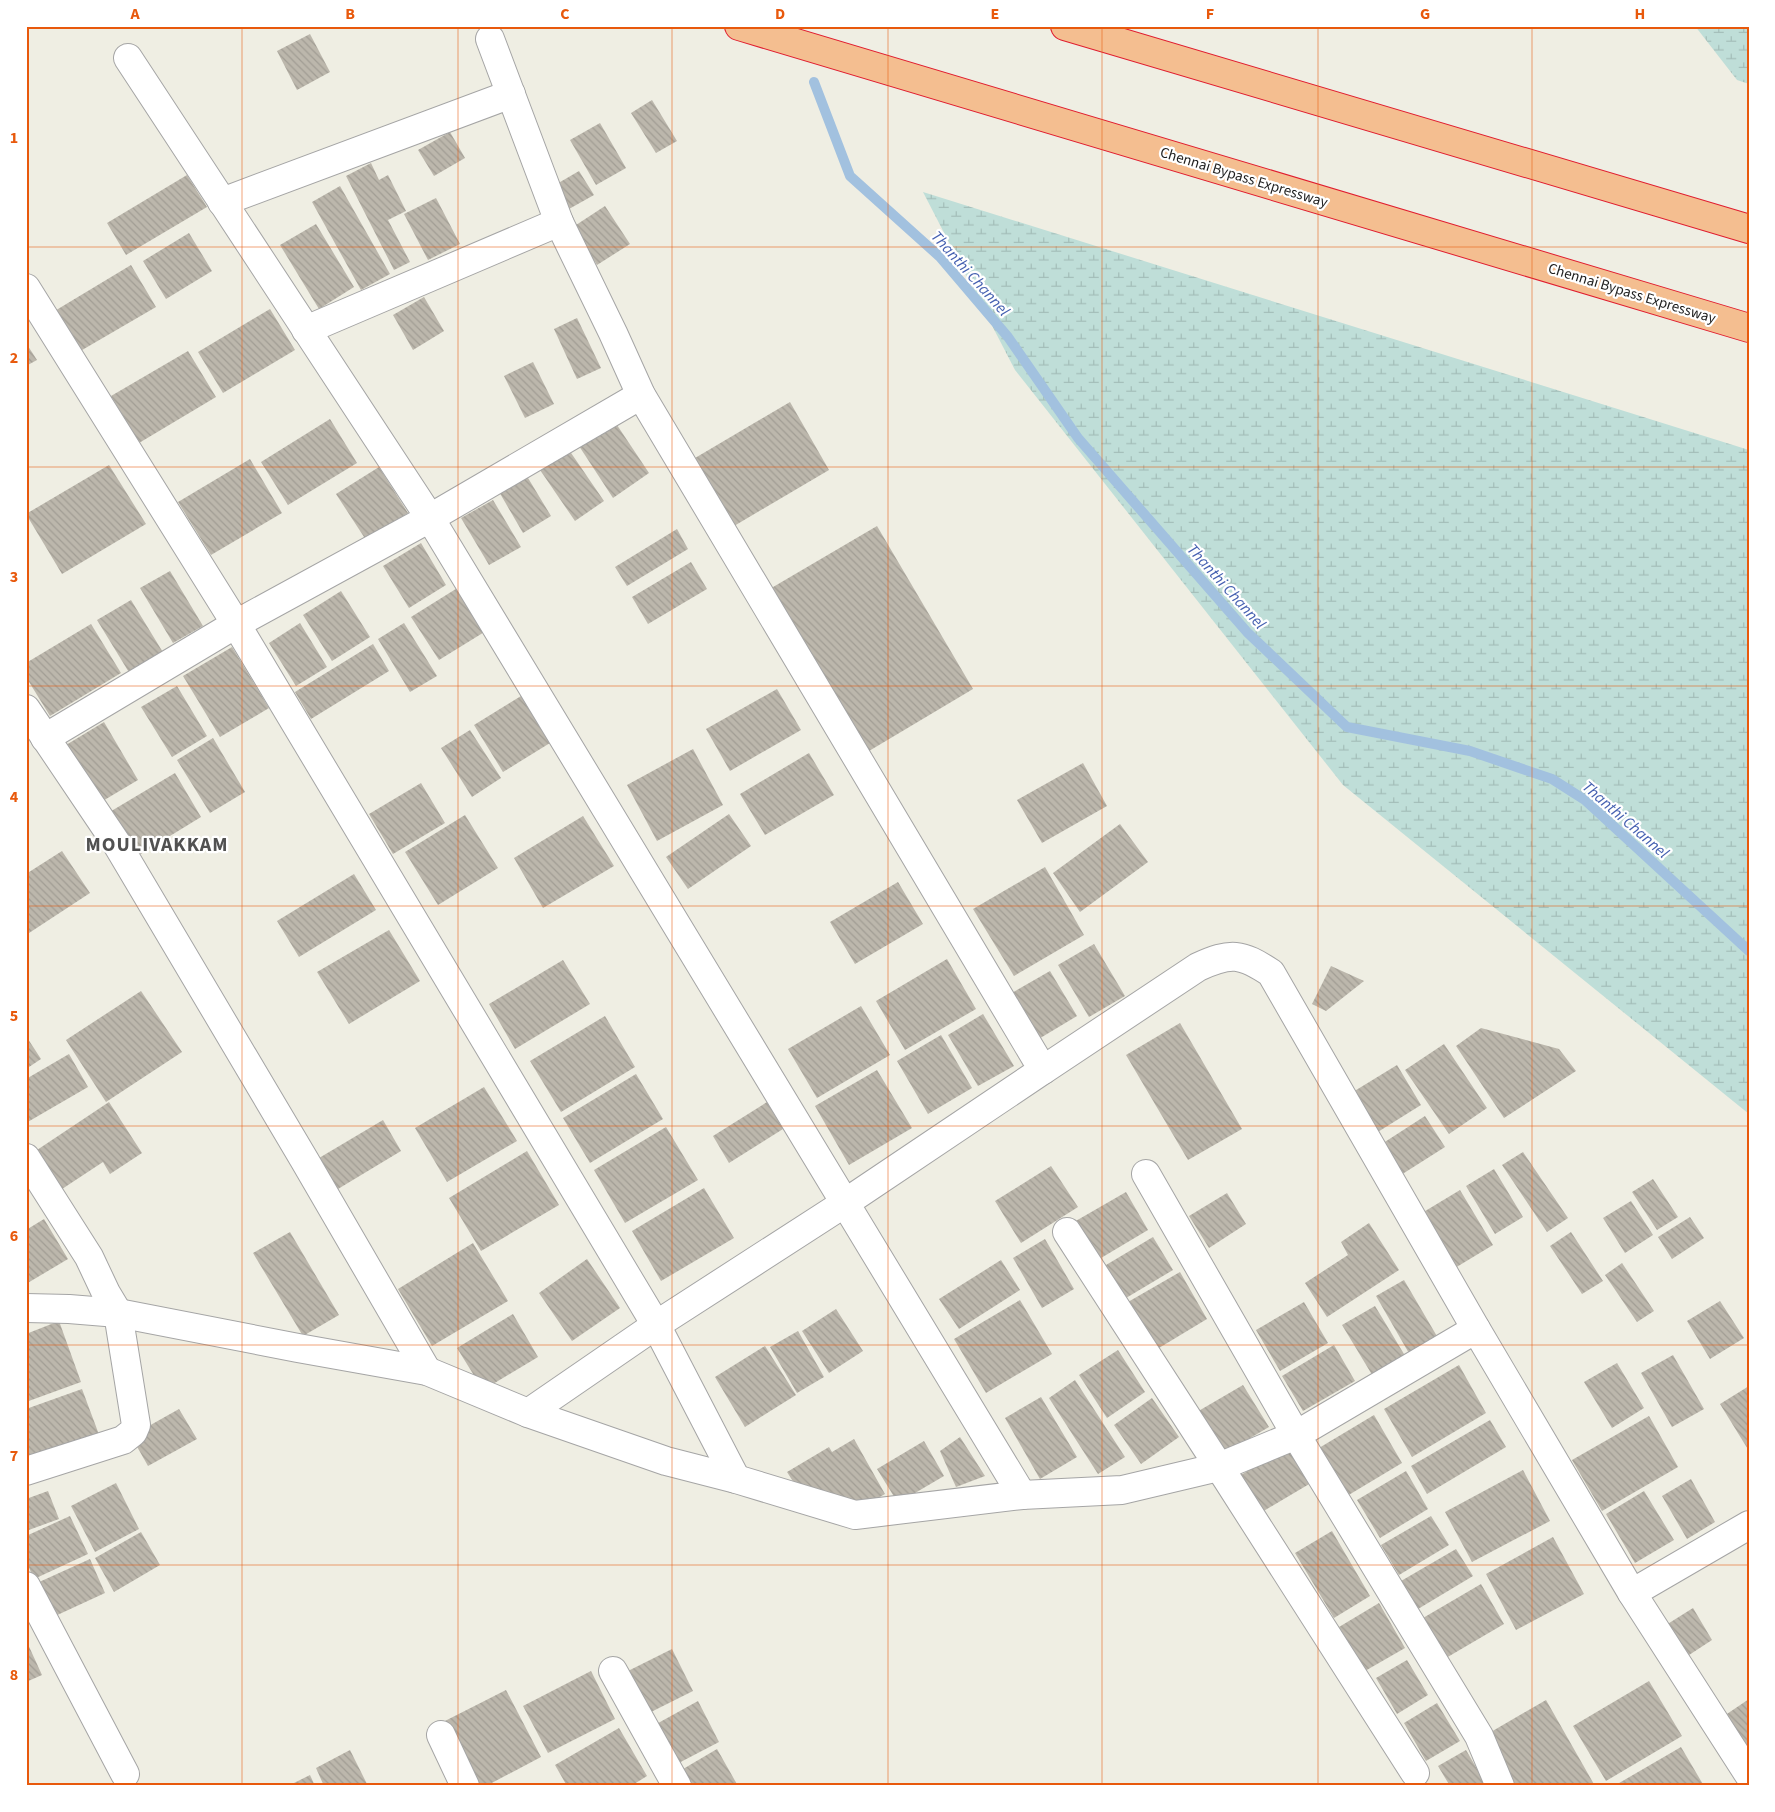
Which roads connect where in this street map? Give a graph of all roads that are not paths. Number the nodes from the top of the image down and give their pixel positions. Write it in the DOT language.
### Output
graph roads {
  1 [pos="739,26"];
  2 [pos="1065,26"];
  3 [pos="490,39"];
  4 [pos="128,58"];
  5 [pos="510,94"];
  6 [pos="222,202"];
  7 [pos="559,222"];
  8 [pos="1749,229"];
  9 [pos="26,288"];
  10 [pos="1749,328"];
  11 [pos="306,330"];
  12 [pos="641,395"];
  13 [pos="430,518"];
  14 [pos="236,624"];
  15 [pos="26,709"];
  16 [pos="45,738"];
  17 [pos="1043,1070"];
  18 [pos="26,1158"];
  19 [pos="1146,1174"];
  20 [pos="845,1202"];
  21 [pos="1067,1232"];
  22 [pos="26,1308"];
  23 [pos="118,1313"];
  24 [pos="656,1325"];
  25 [pos="1476,1328"];
  26 [pos="427,1371"];
  27 [pos="528,1413"];
  28 [pos="1296,1434"];
  29 [pos="1219,1467"];
  30 [pos="26,1471"];
  31 [pos="736,1479"];
  32 [pos="1022,1495"];
  33 [pos="1749,1525"];
  34 [pos="26,1586"];
  35 [pos="1632,1593"];
  36 [pos="613,1671"];
  37 [pos="440,1735"];
  38 [pos="1415,1773"];
  39 [pos="125,1774"];
  40 [pos="1749,1775"];
  41 [pos="465,1786"];
  42 [pos="677,1786"];
  43 [pos="1500,1786"];
  1 -- 10 [label="highway, Chennai Bypass Expressway"];
  2 -- 8 [label="highway"];
  3 -- 5 [label="street"];
  4 -- 6 [label="street"];
  5 -- 6 [label="street"];
  5 -- 7 [label="street"];
  6 -- 11 [label="street"];
  7 -- 11 [label="street"];
  7 -- 12 [label="street"];
  9 -- 14 [label="street"];
  11 -- 13 [label="street"];
  12 -- 13 [label="street"];
  12 -- 17 [label="street"];
  13 -- 14 [label="street"];
  13 -- 20 [label="street"];
  14 -- 16 [label="street"];
  14 -- 24 [label="street"];
  15 -- 16 [label="street"];
  16 -- 26 [label="street"];
  17 -- 20 [label="street"];
  17 -- 25 [label="street"];
  18 -- 23 [label="street"];
  19 -- 28 [label="street"];
  20 -- 24 [label="street"];
  20 -- 32 [label="street"];
  21 -- 29 [label="street"];
  22 -- 23 [label="street"];
  23 -- 26 [label="street"];
  23 -- 30 [label="street"];
  24 -- 27 [label="street"];
  24 -- 31 [label="street"];
  25 -- 28 [label="street"];
  25 -- 35 [label="street"];
  26 -- 27 [label="street"];
  27 -- 31 [label="street"];
  28 -- 29 [label="street"];
  28 -- 43 [label="street"];
  29 -- 32 [label="street"];
  29 -- 38 [label="street"];
  31 -- 32 [label="street"];
  33 -- 35 [label="street"];
  34 -- 39 [label="street"];
  35 -- 40 [label="street"];
  36 -- 42 [label="street"];
  37 -- 41 [label="street"];
}
